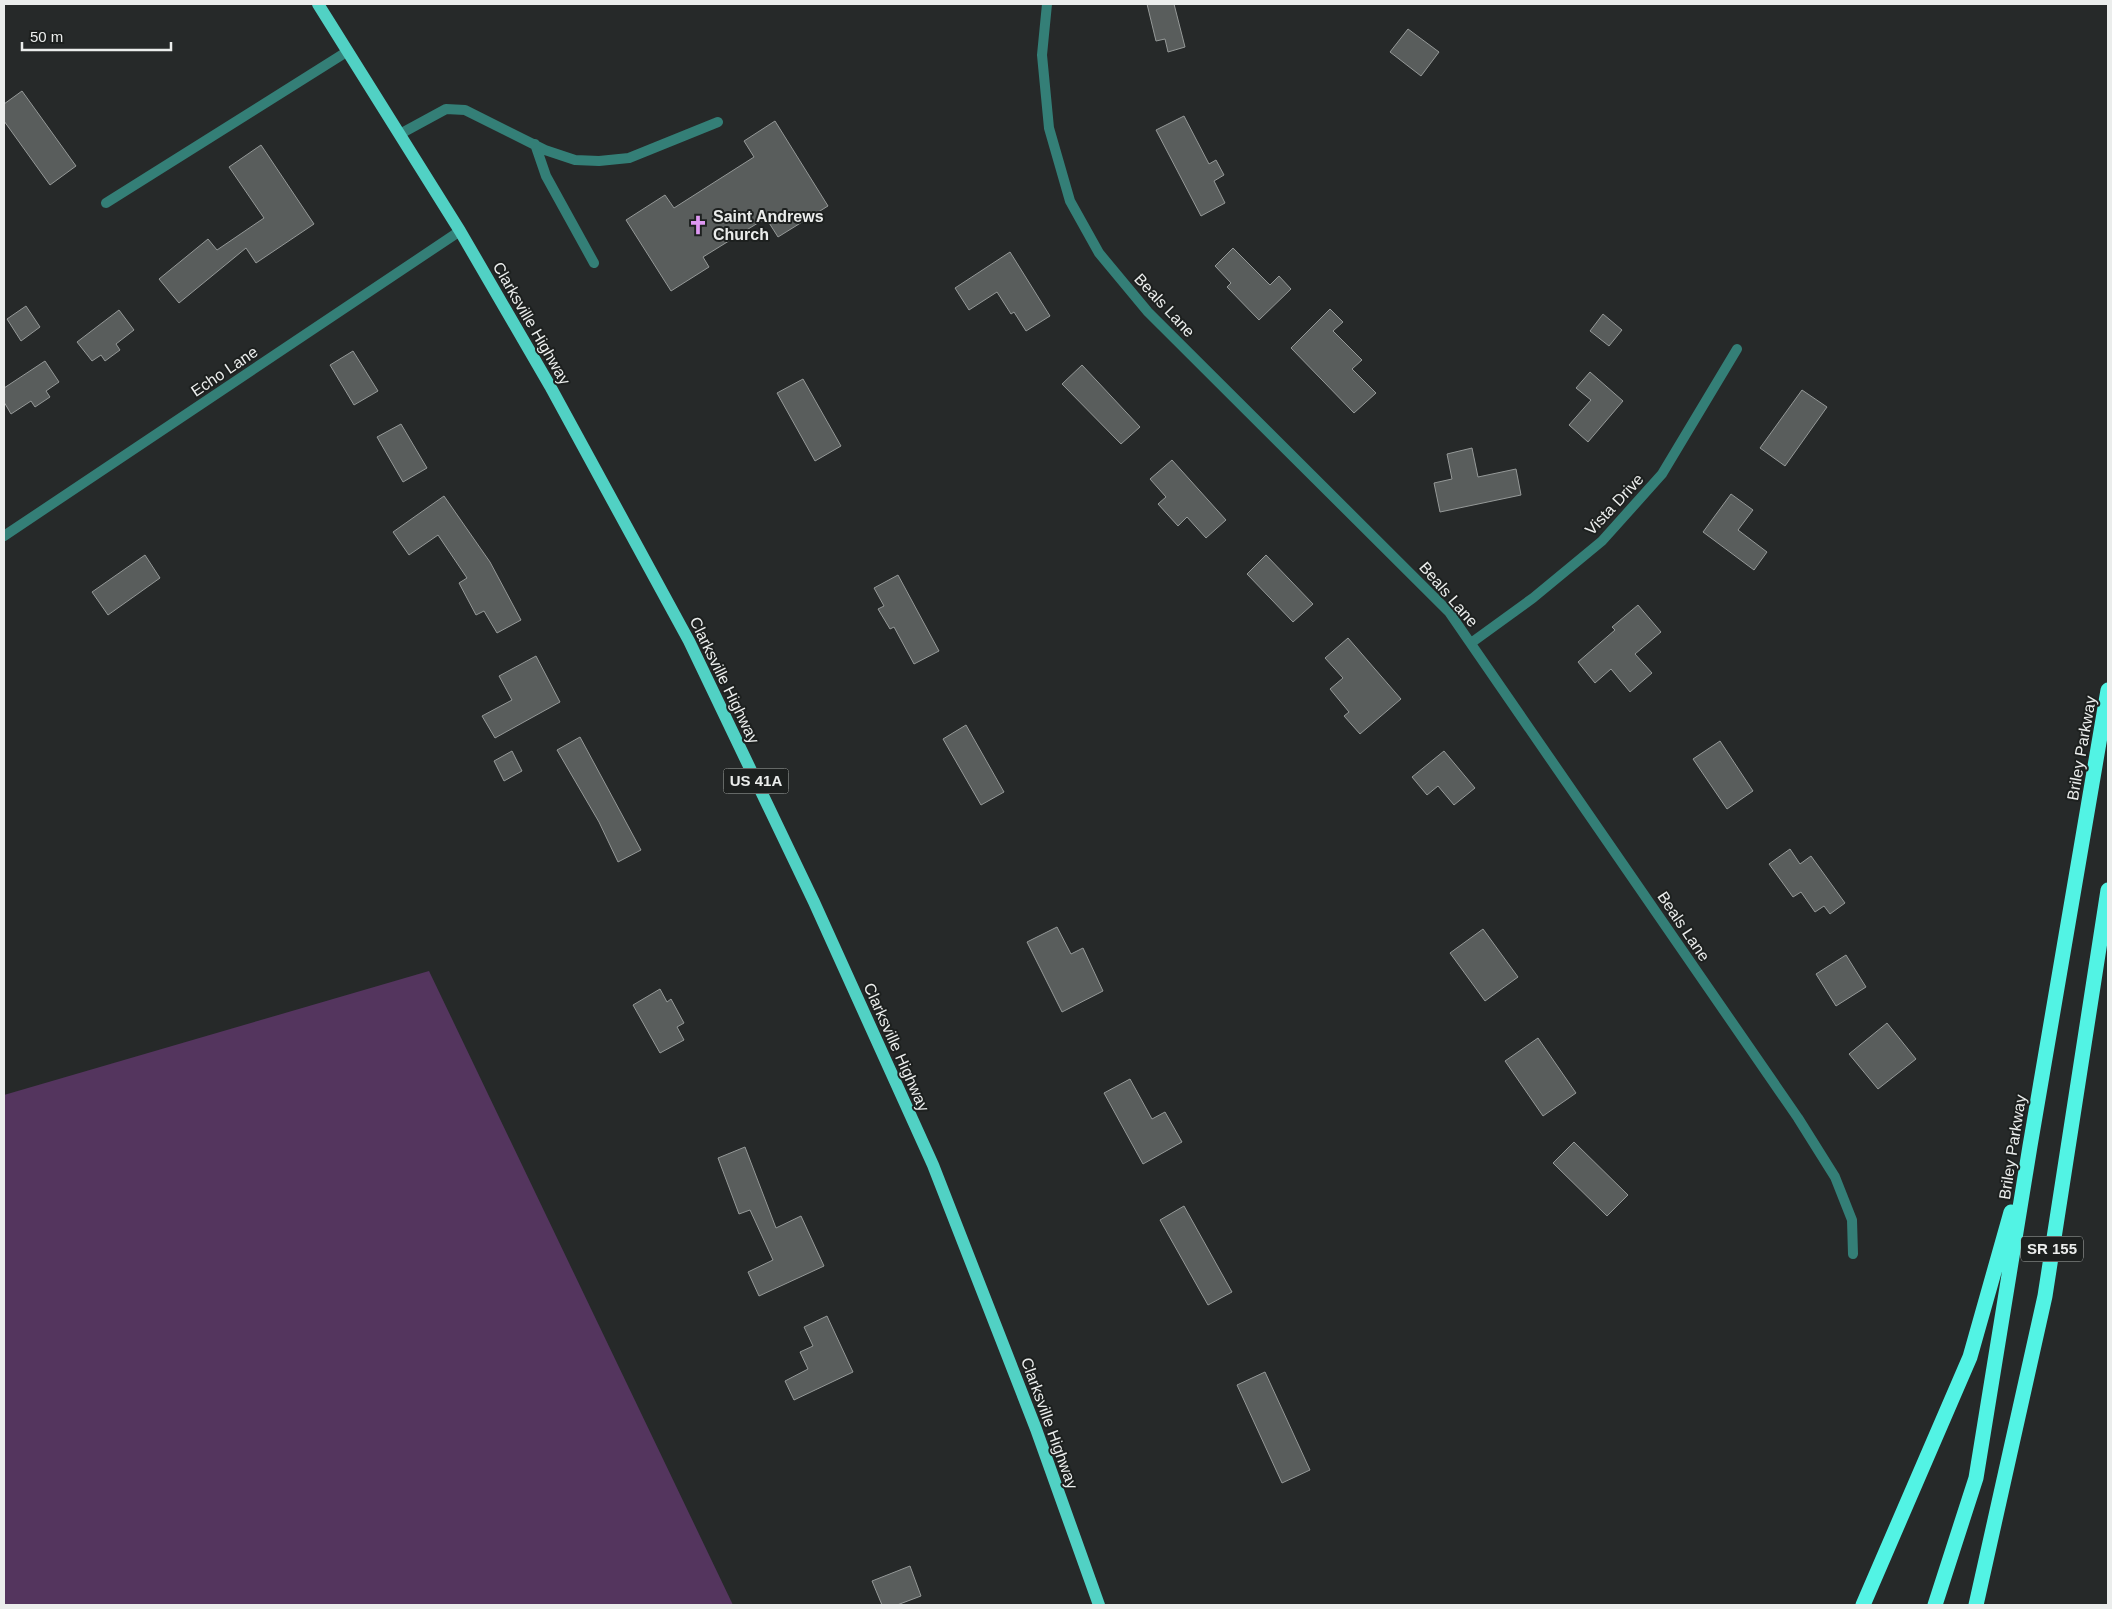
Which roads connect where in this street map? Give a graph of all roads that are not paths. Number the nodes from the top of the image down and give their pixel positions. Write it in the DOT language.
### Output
graph roads {
  1 [pos="318,4"];
  2 [pos="1047,4"];
  3 [pos="348,51"];
  4 [pos="718,122"];
  5 [pos="400,134"];
  6 [pos="536,144"];
  7 [pos="106,203"];
  8 [pos="460,230"];
  9 [pos="594,264"];
  10 [pos="1737,349"];
  11 [pos="4,536"];
  12 [pos="1470,643"];
  13 [pos="2108,690"];
  14 [pos="2108,890"];
  15 [pos="2030,1146"];
  16 [pos="1853,1254"];
  17 [pos="1099,1605"];
  18 [pos="1863,1605"];
  19 [pos="1935,1605"];
  20 [pos="1976,1605"];
  1 -- 3 [label="main road, Clarksville Highway / US 41A"];
  2 -- 12 [label="street, Beals Lane"];
  3 -- 5 [label="main road, Clarksville Highway / US 41A"];
  3 -- 7 [label="street"];
  4 -- 6 [label="street"];
  5 -- 6 [label="street"];
  5 -- 8 [label="main road, Clarksville Highway / US 41A"];
  6 -- 9 [label="street"];
  8 -- 11 [label="street, Echo Lane"];
  8 -- 17 [label="main road, Clarksville Highway / US 41A"];
  10 -- 12 [label="street, Vista Drive"];
  12 -- 16 [label="street, Beals Lane"];
  13 -- 15 [label="highway, Briley Parkway / SR 155"];
  14 -- 20 [label="highway, SR 155"];
  15 -- 18 [label="highway"];
  15 -- 19 [label="highway, Briley Parkway / SR 155"];
}
